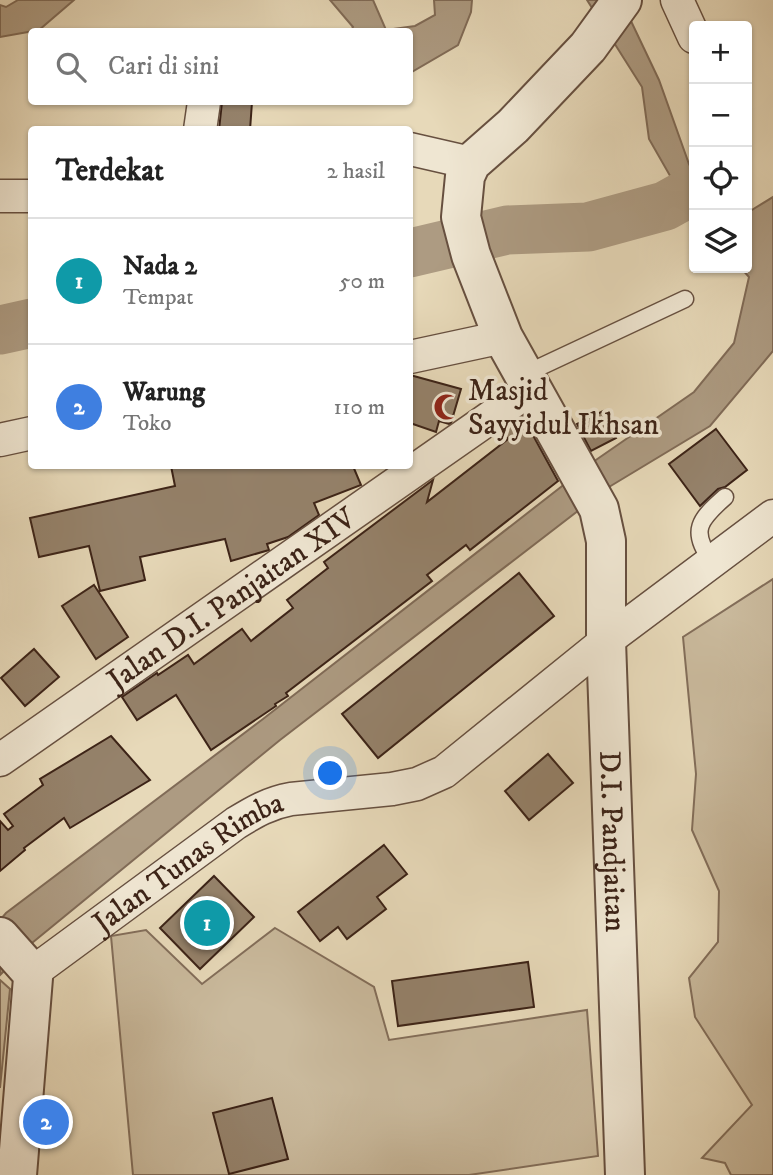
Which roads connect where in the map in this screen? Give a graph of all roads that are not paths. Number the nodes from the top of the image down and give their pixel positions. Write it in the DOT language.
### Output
graph roads {
  1 [pos="622,0"];
  2 [pos="677,0"];
  3 [pos="689,26"];
  4 [pos="204,105"];
  5 [pos="201,126"];
  6 [pos="413,150"];
  7 [pos="471,163"];
  8 [pos="0,196"];
  9 [pos="28,196"];
  10 [pos="685,299"];
  11 [pos="503,337"];
  12 [pos="413,355"];
  13 [pos="535,394"];
  14 [pos="28,434"];
  15 [pos="0,440"];
  16 [pos="725,497"];
  17 [pos="773,516"];
  18 [pos="712,561"];
  19 [pos="606,640"];
  20 [pos="0,760"];
  21 [pos="17,956"];
  22 [pos="17,1175"];
  23 [pos="625,1175"];
  1 -- 7 [label="street"];
  2 -- 3 [label="street"];
  4 -- 5 [label="street"];
  6 -- 7 [label="street"];
  7 -- 11 [label="street, D.I. Pandjaitan"];
  8 -- 9 [label="street"];
  10 -- 13 [label="lane"];
  11 -- 12 [label="street"];
  11 -- 13 [label="street, D.I. Pandjaitan"];
  13 -- 19 [label="street, D.I. Pandjaitan"];
  13 -- 20 [label="street, Jalan D.I. Panjaitan XIV"];
  14 -- 15 [label="street"];
  16 -- 18 [label="lane"];
  17 -- 18 [label="street, Jalan Tunas Rimba"];
  18 -- 19 [label="street, Jalan Tunas Rimba"];
  19 -- 21 [label="street, Jalan Tunas Rimba"];
  19 -- 23 [label="street, D.I. Pandjaitan"];
  21 -- 22 [label="street"];
}
